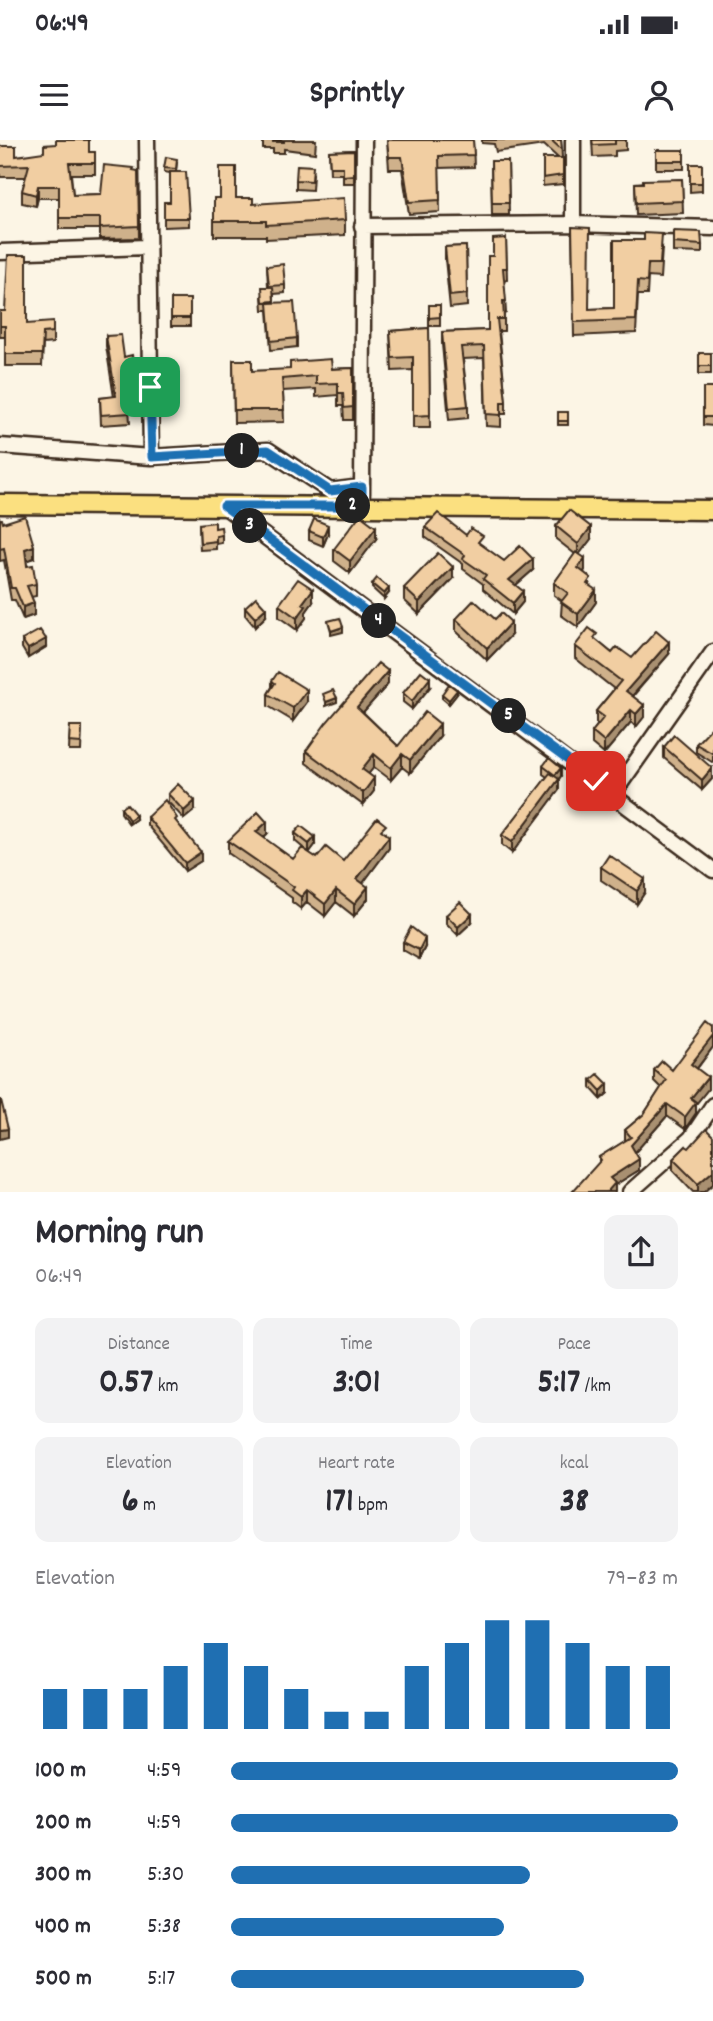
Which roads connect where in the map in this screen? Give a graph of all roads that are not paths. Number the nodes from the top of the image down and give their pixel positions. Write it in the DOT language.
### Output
graph roads {
  1 [pos="147,140"];
  2 [pos="364,140"];
  3 [pos="573,140"];
  4 [pos="573,224"];
  5 [pos="362,226"];
  6 [pos="713,228"];
  7 [pos="147,247"];
  8 [pos="0,252"];
  9 [pos="0,446"];
  10 [pos="152,457"];
  11 [pos="362,487"];
  12 [pos="0,504"];
  13 [pos="224,506"];
  14 [pos="362,506"];
  15 [pos="713,510"];
  16 [pos="713,652"];
  17 [pos="613,793"];
  18 [pos="713,870"];
  19 [pos="713,1105"];
  20 [pos="630,1192"];
  1 -- 7 [label="street"];
  2 -- 5 [label="street"];
  3 -- 4 [label="street"];
  4 -- 5 [label="street"];
  4 -- 6 [label="street"];
  5 -- 11 [label="street"];
  7 -- 8 [label="street"];
  7 -- 10 [label="street"];
  9 -- 10 [label="street"];
  10 -- 11 [label="street"];
  11 -- 14 [label="street"];
  12 -- 13 [label="main road"];
  13 -- 14 [label="main road"];
  13 -- 17 [label="street"];
  14 -- 15 [label="main road"];
  16 -- 17 [label="street"];
  17 -- 18 [label="street"];
  19 -- 20 [label="street"];
}
